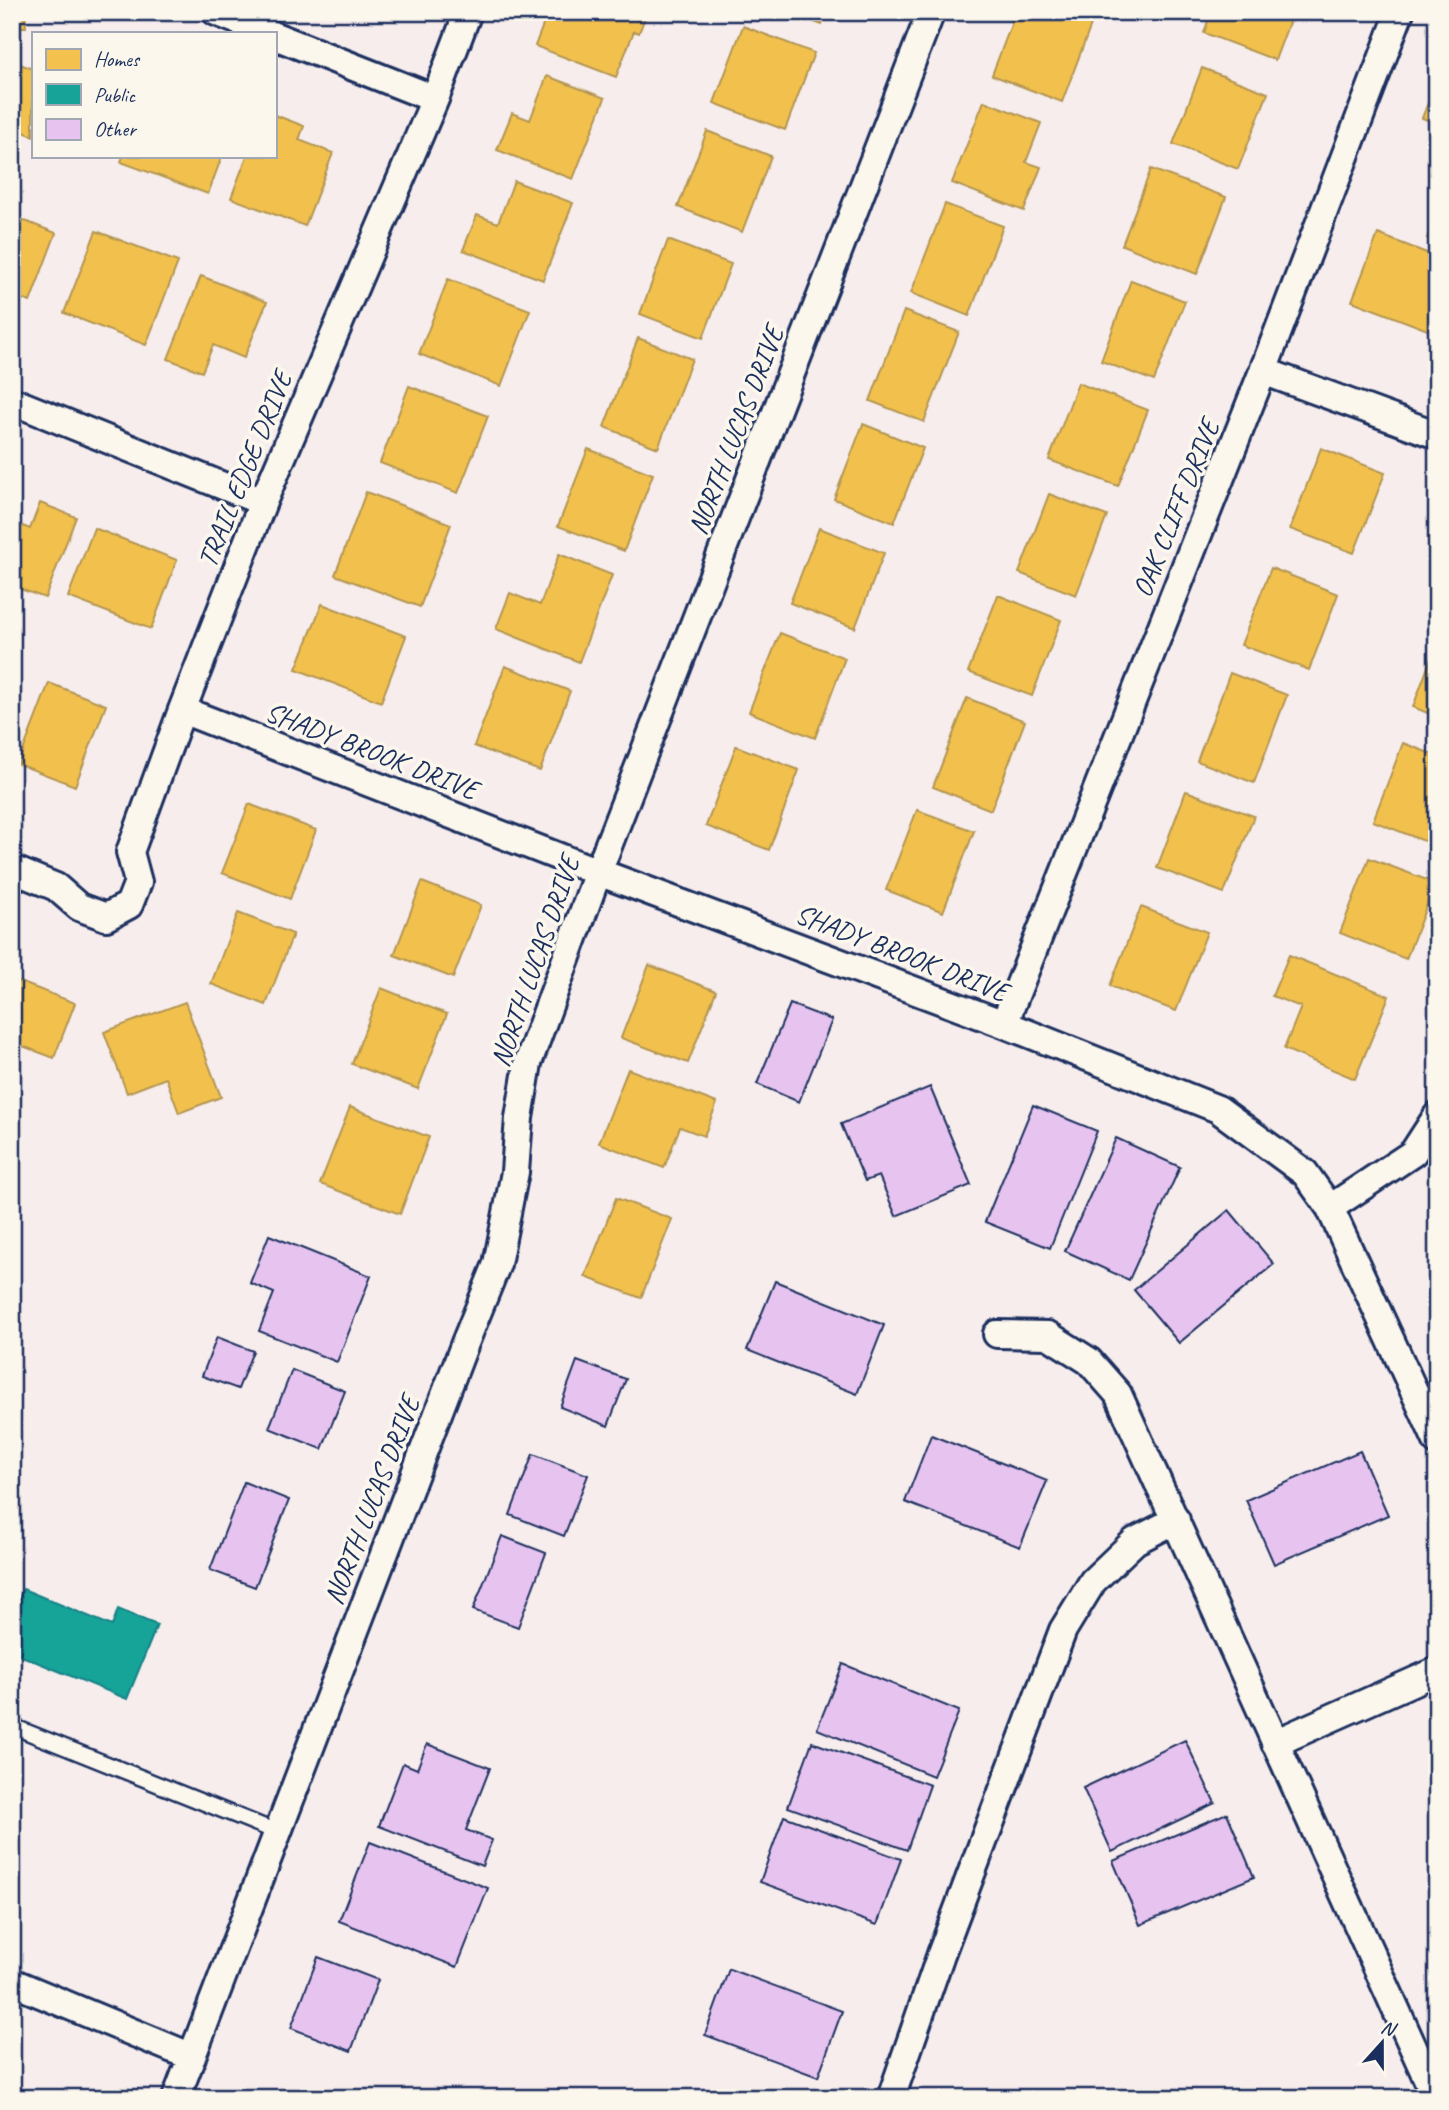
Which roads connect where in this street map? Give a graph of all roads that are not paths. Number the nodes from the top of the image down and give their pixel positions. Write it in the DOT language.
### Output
graph roads {
  1 [pos="216,12"];
  2 [pos="468,12"];
  3 [pos="931,12"];
  4 [pos="1400,12"];
  5 [pos="266,32"];
  6 [pos="276,36"];
  7 [pos="435,99"];
  8 [pos="1263,371"];
  9 [pos="12,401"];
  10 [pos="1437,435"];
  11 [pos="263,502"];
  12 [pos="182,710"];
  13 [pos="12,869"];
  14 [pos="598,872"];
  15 [pos="1004,1024"];
  16 [pos="1437,1116"];
  17 [pos="1330,1208"];
  18 [pos="997,1334"];
  19 [pos="1437,1441"];
  20 [pos="1176,1520"];
  21 [pos="1437,1671"];
  22 [pos="12,1726"];
  23 [pos="1275,1743"];
  24 [pos="278,1832"];
  25 [pos="12,1982"];
  26 [pos="192,2057"];
  27 [pos="176,2098"];
  28 [pos="891,2098"];
  29 [pos="1436,2098"];
  1 -- 5 [label="street"];
  2 -- 7 [label="street, TRAIL EDGE DRIVE"];
  3 -- 14 [label="street, NORTH LUCAS DRIVE"];
  4 -- 8 [label="street, OAK CLIFF DRIVE"];
  6 -- 7 [label="street"];
  7 -- 11 [label="street, TRAIL EDGE DRIVE"];
  8 -- 10 [label="street"];
  8 -- 15 [label="street, OAK CLIFF DRIVE"];
  9 -- 11 [label="street"];
  11 -- 12 [label="street, TRAIL EDGE DRIVE"];
  12 -- 13 [label="street, TRAIL EDGE DRIVE"];
  12 -- 14 [label="street, SHADY BROOK DRIVE"];
  14 -- 15 [label="street, SHADY BROOK DRIVE"];
  14 -- 24 [label="street, NORTH LUCAS DRIVE"];
  15 -- 17 [label="street, SHADY BROOK DRIVE"];
  16 -- 17 [label="street"];
  17 -- 19 [label="street, SHADY BROOK DRIVE"];
  18 -- 20 [label="street"];
  20 -- 23 [label="street"];
  20 -- 28 [label="street"];
  21 -- 23 [label="street"];
  22 -- 24 [label="lane"];
  23 -- 29 [label="street"];
  24 -- 26 [label="street, NORTH LUCAS DRIVE"];
  25 -- 26 [label="street"];
  26 -- 27 [label="street, NORTH LUCAS DRIVE"];
}
